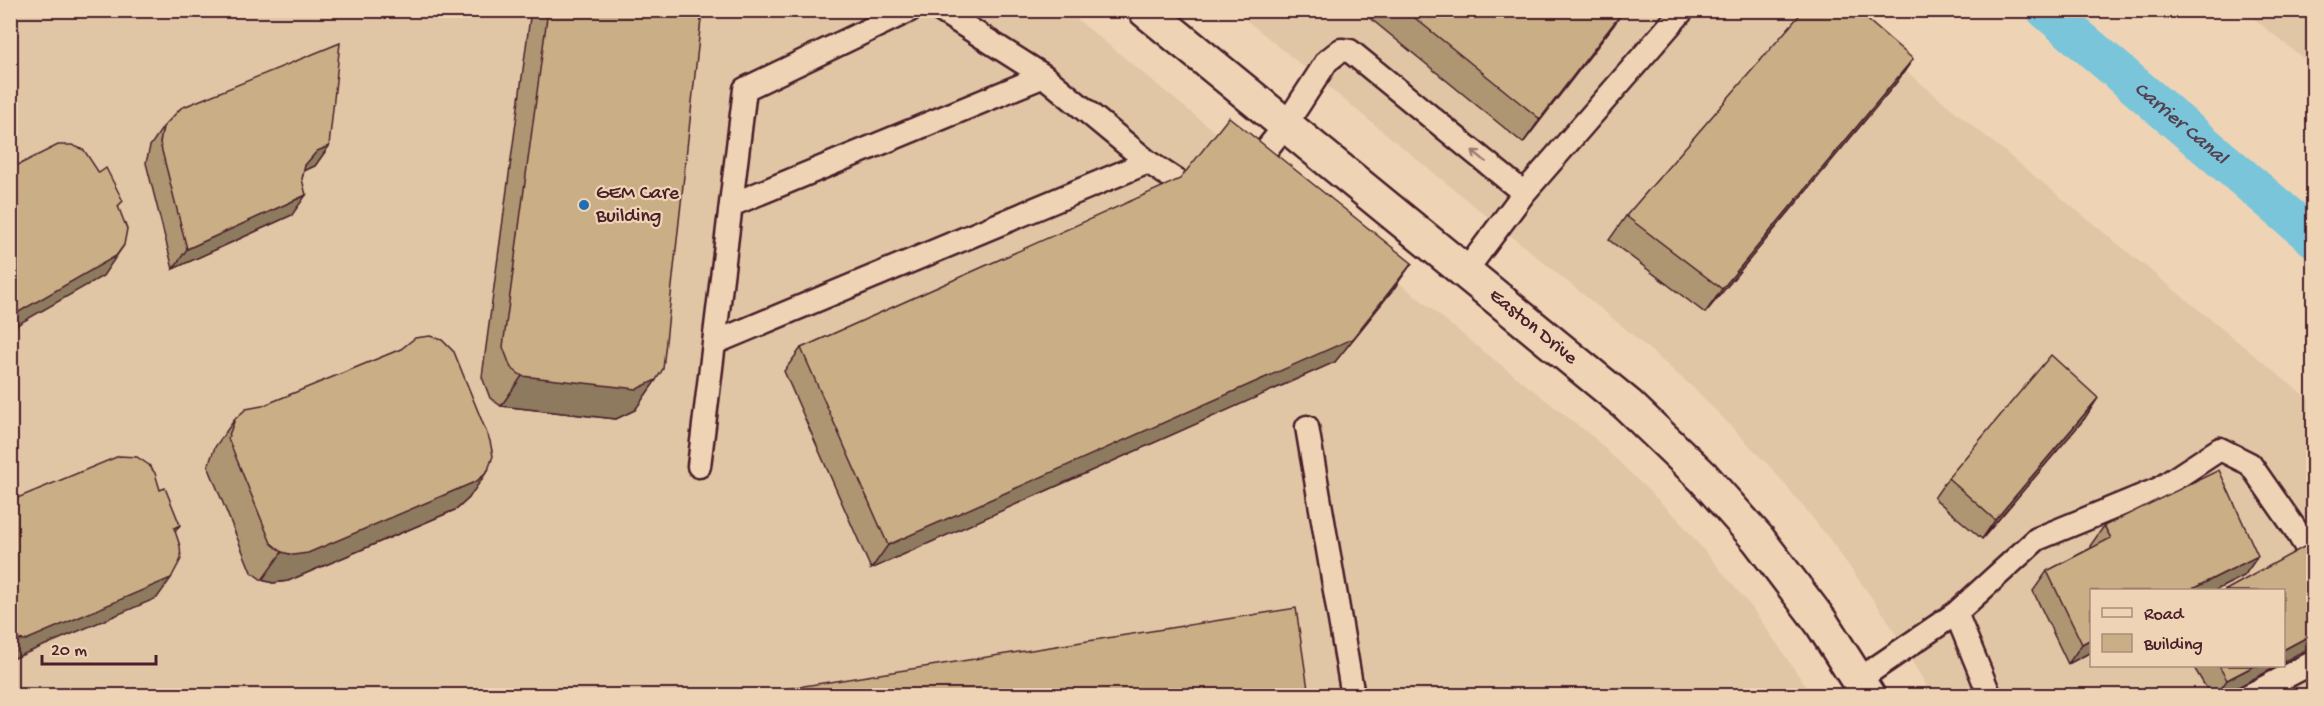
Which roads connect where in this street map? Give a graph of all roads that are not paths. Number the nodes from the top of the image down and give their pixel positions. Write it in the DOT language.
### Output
graph roads {
  1 [pos="910,10"];
  2 [pos="940,10"];
  3 [pos="1144,10"];
  4 [pos="1683,10"];
  5 [pos="1044,76"];
  6 [pos="1285,126"];
  7 [pos="1148,162"];
  8 [pos="1250,170"];
  9 [pos="1179,183"];
  10 [pos="1524,193"];
  11 [pos="731,205"];
  12 [pos="1465,272"];
  13 [pos="714,343"];
  14 [pos="1307,427"];
  15 [pos="699,466"];
  16 [pos="2313,560"];
  17 [pos="1956,613"];
  18 [pos="2313,662"];
  19 [pos="1863,688"];
  20 [pos="1353,696"];
  21 [pos="1990,696"];
  22 [pos="2248,696"];
  1 -- 11 [label="lane"];
  2 -- 5 [label="lane"];
  3 -- 6 [label="street, Easton Drive"];
  4 -- 10 [label="lane"];
  5 -- 7 [label="lane"];
  5 -- 11 [label="lane"];
  6 -- 8 [label="lane"];
  10 -- 6 [label="lane, one-way"];
  6 -- 12 [label="street, Easton Drive"];
  7 -- 9 [label="lane"];
  7 -- 13 [label="lane"];
  10 -- 12 [label="lane"];
  11 -- 13 [label="lane"];
  12 -- 19 [label="street, Easton Drive"];
  13 -- 15 [label="lane"];
  14 -- 20 [label="lane"];
  16 -- 17 [label="lane"];
  17 -- 19 [label="lane"];
  17 -- 21 [label="lane"];
  18 -- 22 [label="lane"];
}
